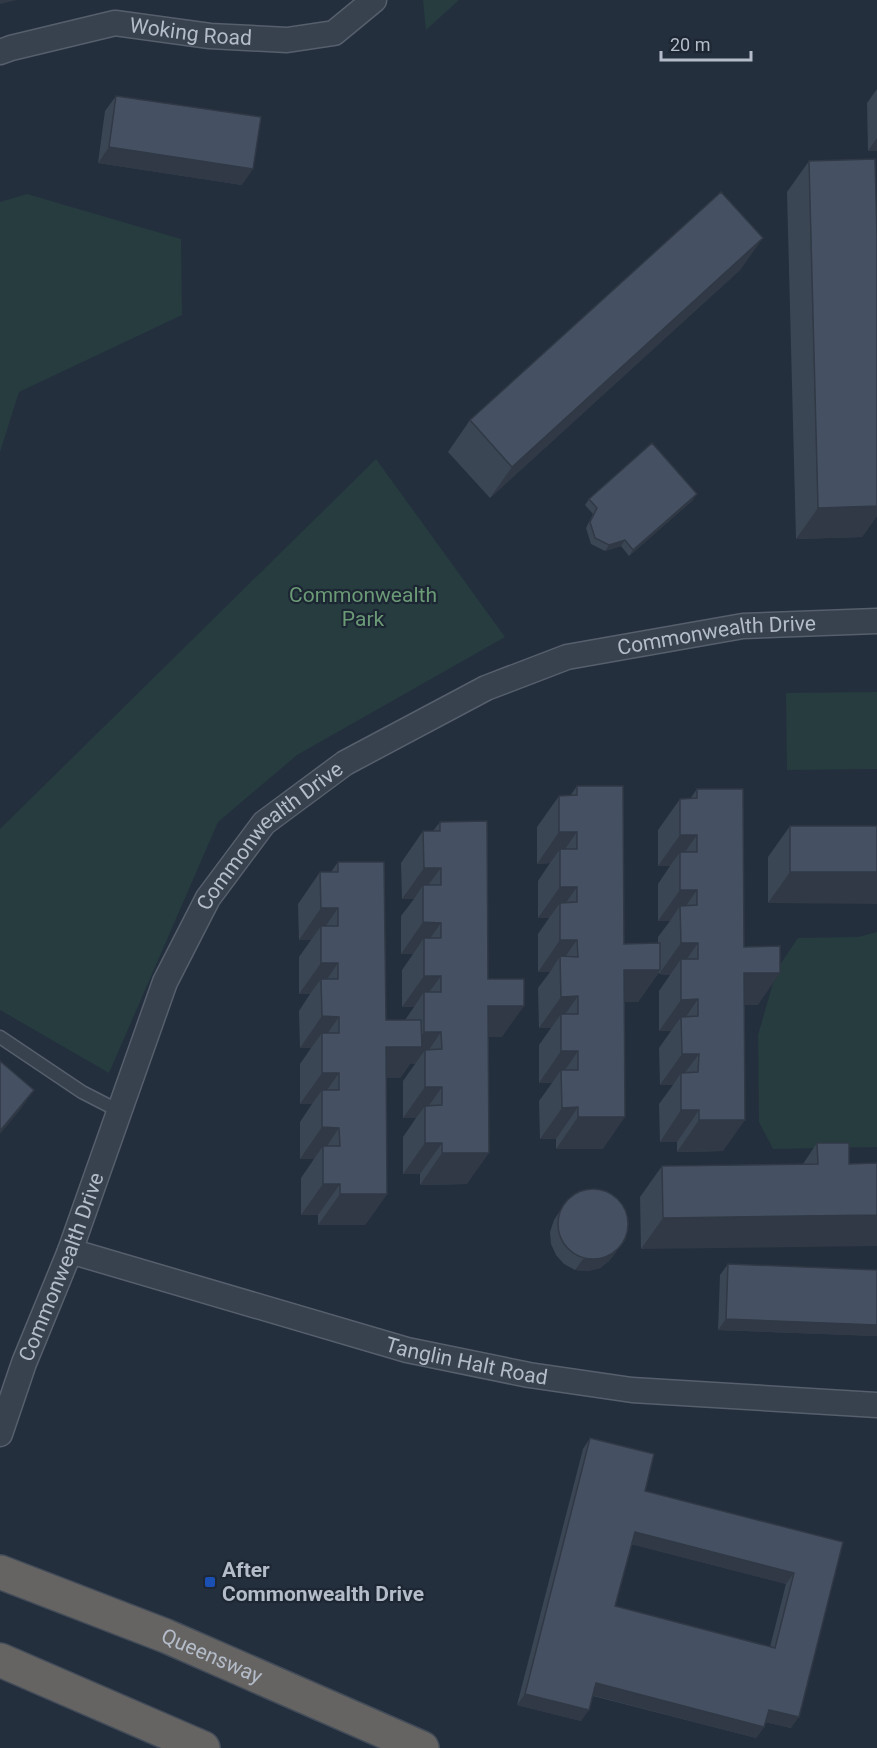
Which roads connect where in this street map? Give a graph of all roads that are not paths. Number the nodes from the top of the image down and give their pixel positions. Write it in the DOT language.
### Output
graph roads {
  1 [pos="374,0"];
  2 [pos="0,52"];
  3 [pos="877,621"];
  4 [pos="0,1037"];
  5 [pos="119,1111"];
  6 [pos="70,1251"];
  7 [pos="877,1405"];
  8 [pos="0,1434"];
  9 [pos="0,1572"];
  10 [pos="0,1660"];
  11 [pos="203,1748"];
  12 [pos="422,1748"];
  1 -- 2 [label="street, Woking Road"];
  3 -- 5 [label="street, Commonwealth Drive"];
  4 -- 5 [label="lane"];
  5 -- 6 [label="street, Commonwealth Drive"];
  6 -- 7 [label="street, Tanglin Halt Road"];
  6 -- 8 [label="street, Commonwealth Drive"];
  9 -- 12 [label="highway, Queensway"];
  10 -- 11 [label="highway"];
}
